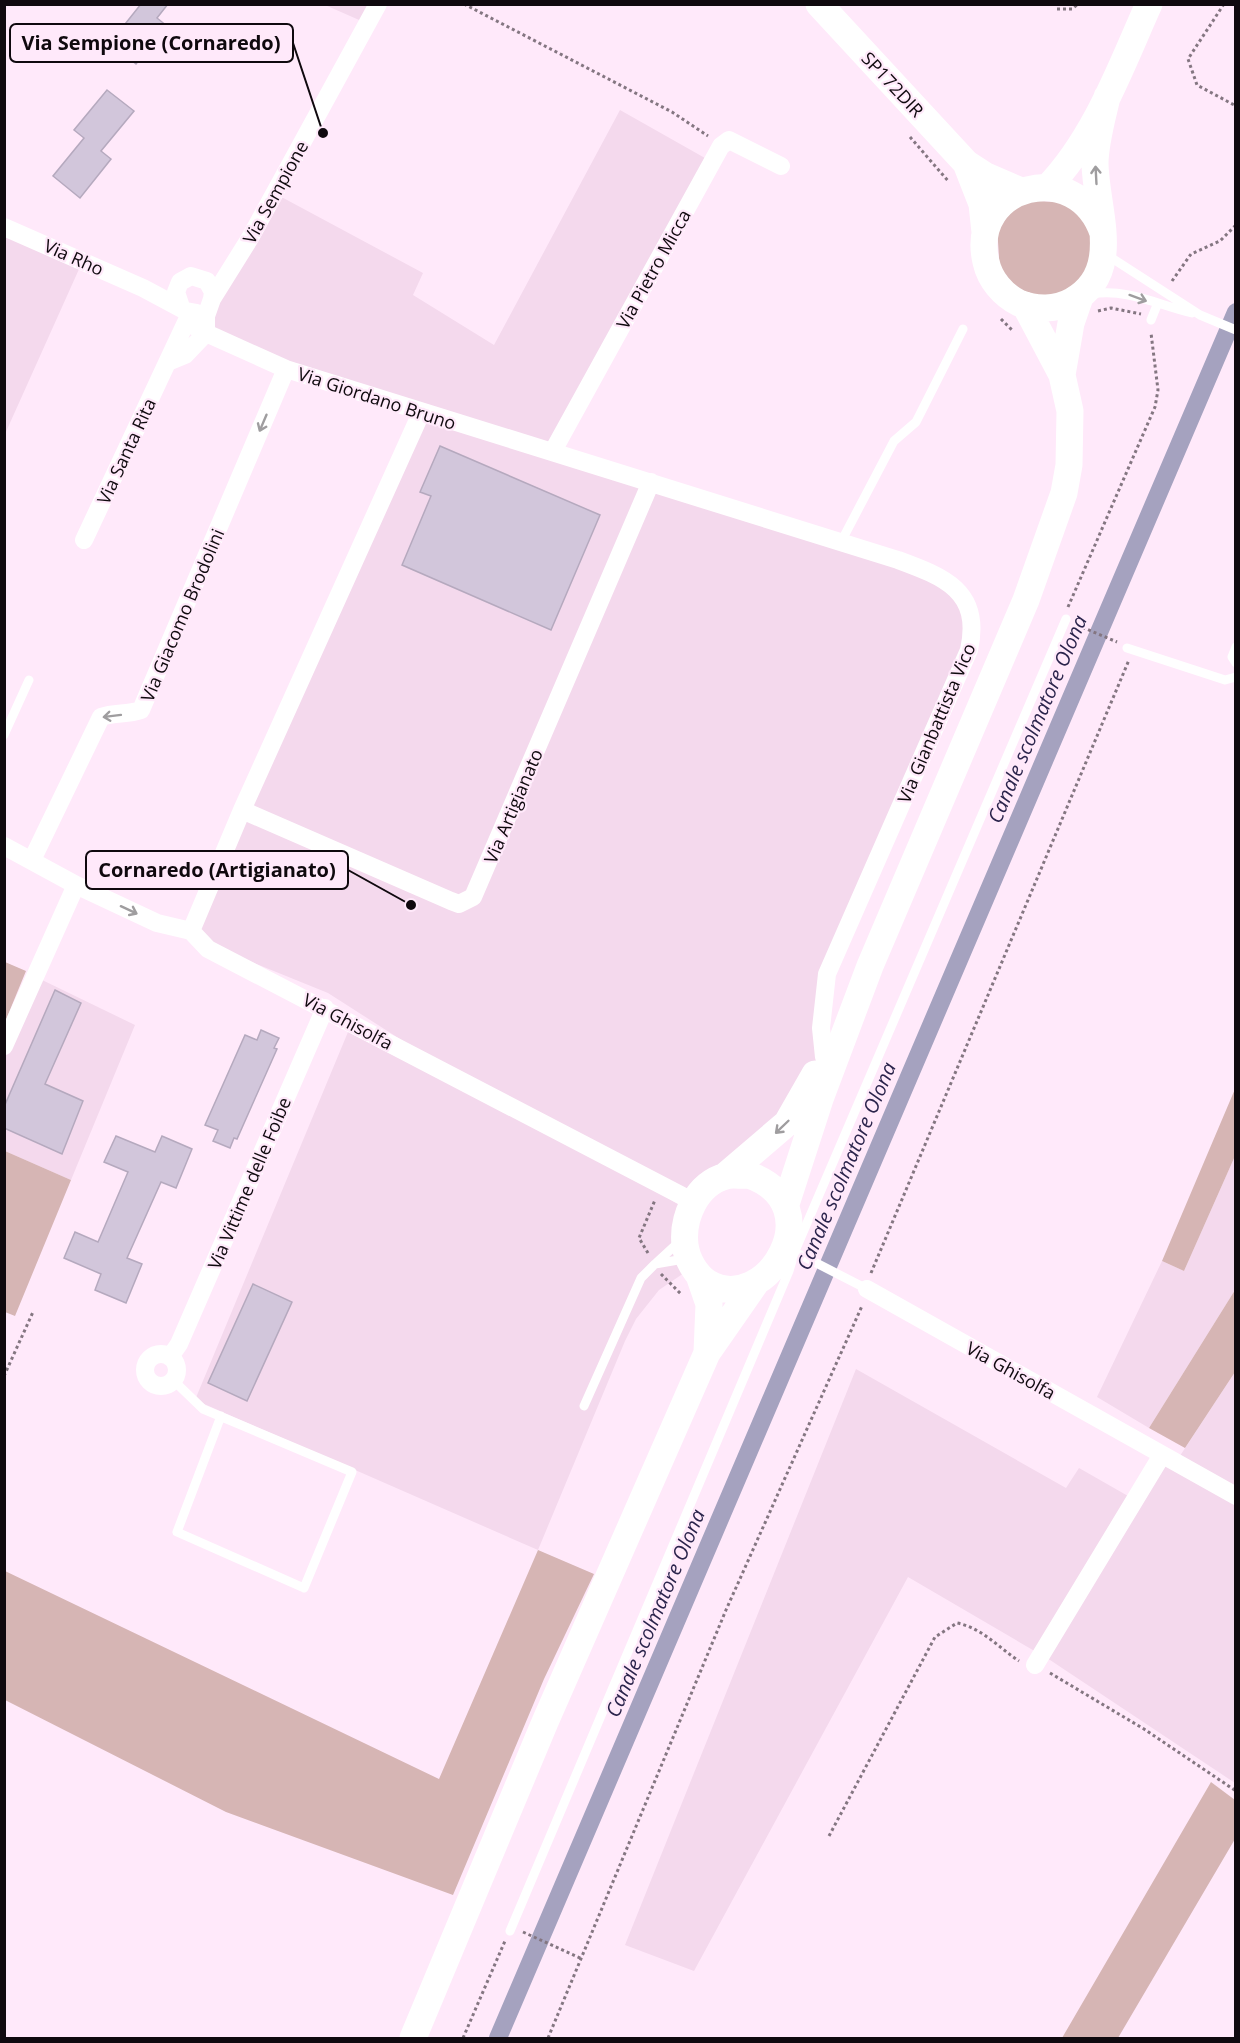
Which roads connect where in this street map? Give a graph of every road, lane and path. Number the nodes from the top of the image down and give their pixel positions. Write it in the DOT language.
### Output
graph roads {
  1 [pos="378,4"];
  2 [pos="464,4"];
  3 [pos="819,4"];
  4 [pos="1078,4"];
  5 [pos="1149,4"];
  6 [pos="1224,4"];
  7 [pos="1057,9"];
  8 [pos="1107,97"];
  9 [pos="1236,106"];
  10 [pos="721,146"];
  11 [pos="966,163"];
  12 [pos="781,166"];
  13 [pos="1048,187"];
  14 [pos="1021,191"];
  15 [pos="1236,225"];
  16 [pos="4,227"];
  17 [pos="986,232"];
  18 [pos="1104,243"];
  19 [pos="241,253"];
  20 [pos="205,279"];
  21 [pos="178,286"];
  22 [pos="143,288"];
  23 [pos="1165,293"];
  24 [pos="1080,297"];
  25 [pos="211,302"];
  26 [pos="1025,305"];
  27 [pos="1156,305"];
  28 [pos="185,312"];
  29 [pos="1200,315"];
  30 [pos="1151,320"];
  31 [pos="963,329"];
  32 [pos="1236,330"];
  33 [pos="206,333"];
  34 [pos="168,362"];
  35 [pos="286,369"];
  36 [pos="1062,375"];
  37 [pos="421,413"];
  38 [pos="553,451"];
  39 [pos="651,482"];
  40 [pos="84,540"];
  41 [pos="841,542"];
  42 [pos="1066,619"];
  43 [pos="1081,626"];
  44 [pos="1236,647"];
  45 [pos="1127,648"];
  46 [pos="1236,663"];
  47 [pos="1236,677"];
  48 [pos="29,680"];
  49 [pos="4,735"];
  50 [pos="242,810"];
  51 [pos="4,846"];
  52 [pos="32,860"];
  53 [pos="76,885"];
  54 [pos="191,931"];
  55 [pos="870,966"];
  56 [pos="325,1008"];
  57 [pos="4,1046"];
  58 [pos="824,1057"];
  59 [pos="725,1176"];
  60 [pos="692,1201"];
  61 [pos="786,1204"];
  62 [pos="795,1251"];
  63 [pos="691,1258"];
  64 [pos="655,1264"];
  65 [pos="755,1284"];
  66 [pos="867,1289"];
  67 [pos="33,1312"];
  68 [pos="707,1353"];
  69 [pos="170,1357"];
  70 [pos="4,1376"];
  71 [pos="173,1380"];
  72 [pos="584,1406"];
  73 [pos="221,1416"];
  74 [pos="1162,1455"];
  75 [pos="1236,1496"];
  76 [pos="1035,1665"];
  77 [pos="1236,1791"];
  78 [pos="829,1836"];
  79 [pos="515,1931"];
  80 [pos="582,1959"];
  81 [pos="413,2038"];
  82 [pos="463,2038"];
  83 [pos="548,2038"];
  1 -- 19 [label="street, Via Sempione"];
  2 -- 10 [label="path"];
  3 -- 11 [label="main road, SP172DIR"];
  4 -- 7 [label="path"];
  5 -- 8 [label="main road"];
  6 -- 9 [label="path"];
  8 -- 13 [label="main road"];
  18 -- 8 [label="main road, one-way"];
  10 -- 12 [label="street"];
  10 -- 38 [label="street, Via Pietro Micca"];
  11 -- 14 [label="main road"];
  11 -- 17 [label="main road"];
  13 -- 14 [label="main road"];
  13 -- 18 [label="main road"];
  14 -- 17 [label="main road"];
  15 -- 23 [label="path"];
  16 -- 22 [label="street, Via Rho"];
  17 -- 26 [label="main road"];
  18 -- 23 [label="lane"];
  18 -- 24 [label="main road"];
  19 -- 20 [label="street, Via Sempione"];
  19 -- 25 [label="street, Via Sempione"];
  20 -- 21 [label="street"];
  20 -- 25 [label="street"];
  21 -- 22 [label="street, Via Rho"];
  21 -- 28 [label="street"];
  22 -- 28 [label="street, Via Rho"];
  23 -- 29 [label="lane"];
  24 -- 26 [label="main road"];
  24 -- 27 [label="lane, one-way"];
  24 -- 36 [label="main road"];
  25 -- 28 [label="street"];
  25 -- 33 [label="street"];
  26 -- 36 [label="main road"];
  27 -- 29 [label="lane"];
  27 -- 30 [label="lane"];
  28 -- 33 [label="street, Via Giordano Bruno"];
  28 -- 34 [label="street, Via Santa Rita"];
  29 -- 32 [label="lane"];
  31 -- 41 [label="lane"];
  33 -- 34 [label="street"];
  33 -- 35 [label="street, Via Giordano Bruno"];
  34 -- 40 [label="street, Via Santa Rita"];
  35 -- 37 [label="street, Via Giordano Bruno"];
  35 -- 52 [label="street, Via Giacomo Brodolini, one-way"];
  36 -- 55 [label="main road"];
  37 -- 38 [label="street, Via Giordano Bruno"];
  37 -- 50 [label="street"];
  38 -- 39 [label="street, Via Gianbattista Vico"];
  39 -- 41 [label="street, Via Gianbattista Vico"];
  39 -- 50 [label="street, Via Artigianato"];
  41 -- 58 [label="street, Via Gianbattista Vico"];
  42 -- 62 [label="lane"];
  43 -- 45 [label="path"];
  44 -- 46 [label="lane"];
  45 -- 47 [label="lane"];
  45 -- 66 [label="path"];
  48 -- 49 [label="lane"];
  50 -- 54 [label="street"];
  51 -- 52 [label="street, Via Ghisolfa"];
  52 -- 53 [label="street, Via Ghisolfa"];
  53 -- 54 [label="street, Via Ghisolfa, one-way"];
  53 -- 57 [label="street"];
  54 -- 56 [label="street, Via Ghisolfa"];
  55 -- 58 [label="main road"];
  55 -- 61 [label="main road"];
  56 -- 60 [label="street, Via Ghisolfa"];
  56 -- 69 [label="street, Via Vittime delle Foibe"];
  58 -- 59 [label="main road, one-way"];
  59 -- 60 [label="main road"];
  59 -- 61 [label="main road"];
  60 -- 63 [label="main road"];
  61 -- 62 [label="main road"];
  62 -- 65 [label="main road"];
  62 -- 66 [label="lane, Via Ghisolfa"];
  62 -- 79 [label="lane"];
  63 -- 64 [label="lane"];
  63 -- 64 [label="lane"];
  63 -- 65 [label="main road"];
  63 -- 68 [label="main road"];
  64 -- 72 [label="lane"];
  65 -- 68 [label="main road"];
  66 -- 74 [label="street, Via Ghisolfa"];
  66 -- 80 [label="path"];
  67 -- 70 [label="path"];
  68 -- 81 [label="main road"];
  69 -- 71 [label="street"];
  69 -- 71 [label="street"];
  71 -- 73 [label="lane"];
  73 -- 73 [label="lane"];
  74 -- 75 [label="street, Via Ghisolfa"];
  74 -- 76 [label="street"];
  76 -- 77 [label="path"];
  76 -- 78 [label="path"];
  79 -- 80 [label="path"];
  79 -- 82 [label="path"];
  80 -- 83 [label="path"];
}
